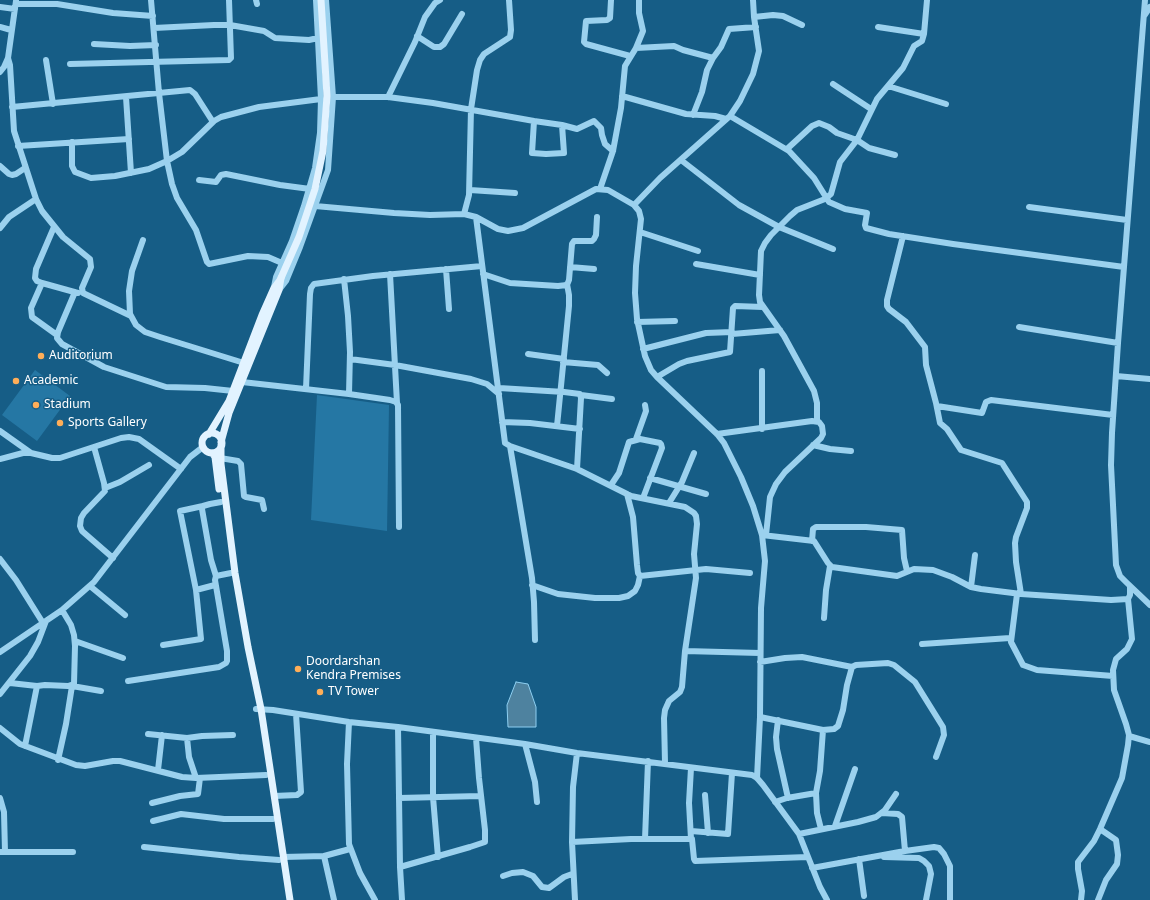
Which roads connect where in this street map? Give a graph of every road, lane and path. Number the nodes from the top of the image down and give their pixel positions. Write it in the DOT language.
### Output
graph roads {
  1 [pos="151,0"];
  2 [pos="229,0"];
  3 [pos="316,0"];
  4 [pos="322,0"];
  5 [pos="326,0"];
  6 [pos="440,0"];
  7 [pos="509,0"];
  8 [pos="611,0"];
  9 [pos="639,0"];
  10 [pos="753,0"];
  11 [pos="927,0"];
  12 [pos="1145,0"];
  13 [pos="15,4"];
  14 [pos="0,7"];
  15 [pos="1150,7"];
  16 [pos="462,14"];
  17 [pos="153,16"];
  18 [pos="1144,16"];
  19 [pos="754,17"];
  20 [pos="802,25"];
  21 [pos="230,26"];
  22 [pos="756,27"];
  23 [pos="878,27"];
  24 [pos="0,28"];
  25 [pos="154,28"];
  26 [pos="11,30"];
  27 [pos="924,34"];
  28 [pos="417,36"];
  29 [pos="318,38"];
  30 [pos="94,44"];
  31 [pos="156,44"];
  32 [pos="636,48"];
  33 [pos="630,56"];
  34 [pos="8,58"];
  35 [pos="713,58"];
  36 [pos="46,60"];
  37 [pos="157,61"];
  38 [pos="70,64"];
  39 [pos="1,68"];
  40 [pos="833,84"];
  41 [pos="888,86"];
  42 [pos="159,92"];
  43 [pos="622,96"];
  44 [pos="126,97"];
  45 [pos="332,97"];
  46 [pos="388,97"];
  47 [pos="321,99"];
  48 [pos="53,104"];
  49 [pos="946,104"];
  50 [pos="12,107"];
  51 [pos="871,109"];
  52 [pos="471,110"];
  53 [pos="693,115"];
  54 [pos="728,117"];
  55 [pos="534,121"];
  56 [pos="213,122"];
  57 [pos="562,125"];
  58 [pos="129,139"];
  59 [pos="857,140"];
  60 [pos="72,142"];
  61 [pos="18,146"];
  62 [pos="786,150"];
  63 [pos="613,151"];
  64 [pos="895,155"];
  65 [pos="681,160"];
  66 [pos="167,161"];
  67 [pos="316,161"];
  68 [pos="329,162"];
  69 [pos="0,166"];
  70 [pos="25,168"];
  71 [pos="131,173"];
  72 [pos="199,180"];
  73 [pos="310,189"];
  74 [pos="600,189"];
  75 [pos="470,190"];
  76 [pos="515,193"];
  77 [pos="826,198"];
  78 [pos="36,199"];
  79 [pos="634,205"];
  80 [pos="315,206"];
  81 [pos="1029,207"];
  82 [pos="464,214"];
  83 [pos="476,217"];
  84 [pos="597,217"];
  85 [pos="1127,220"];
  86 [pos="54,227"];
  87 [pos="778,227"];
  88 [pos="0,228"];
  89 [pos="640,232"];
  90 [pos="903,236"];
  91 [pos="143,240"];
  92 [pos="833,249"];
  93 [pos="698,251"];
  94 [pos="282,263"];
  95 [pos="696,264"];
  96 [pos="482,266"];
  97 [pos="570,267"];
  98 [pos="1124,267"];
  99 [pos="594,269"];
  100 [pos="446,270"];
  101 [pos="390,274"];
  102 [pos="483,274"];
  103 [pos="760,275"];
  104 [pos="344,279"];
  105 [pos="42,284"];
  106 [pos="567,284"];
  107 [pos="276,289"];
  108 [pos="75,292"];
  109 [pos="83,293"];
  110 [pos="763,307"];
  111 [pos="449,309"];
  112 [pos="131,316"];
  113 [pos="675,321"];
  114 [pos="637,322"];
  115 [pos="1019,327"];
  116 [pos="780,330"];
  117 [pos="732,333"];
  118 [pos="57,335"];
  119 [pos="1118,343"];
  120 [pos="643,349"];
  121 [pos="528,354"];
  122 [pos="350,359"];
  123 [pos="563,360"];
  124 [pos="244,363"];
  125 [pos="395,365"];
  126 [pos="762,371"];
  127 [pos="608,373"];
  128 [pos="1116,376"];
  129 [pos="657,377"];
  130 [pos="1150,379"];
  131 [pos="242,382"];
  132 [pos="306,389"];
  133 [pos="233,391"];
  134 [pos="499,391"];
  135 [pos="560,391"];
  136 [pos="349,394"];
  137 [pos="581,395"];
  138 [pos="612,399"];
  139 [pos="397,403"];
  140 [pos="646,405"];
  141 [pos="937,406"];
  142 [pos="1113,415"];
  143 [pos="817,421"];
  144 [pos="502,422"];
  145 [pos="557,426"];
  146 [pos="580,429"];
  147 [pos="762,429"];
  148 [pos="0,431"];
  149 [pos="209,434"];
  150 [pos="717,434"];
  151 [pos="636,439"];
  152 [pos="221,444"];
  153 [pos="814,445"];
  154 [pos="510,446"];
  155 [pos="94,447"];
  156 [pos="203,447"];
  157 [pos="851,451"];
  158 [pos="31,452"];
  159 [pos="212,452"];
  160 [pos="694,453"];
  161 [pos="220,458"];
  162 [pos="0,459"];
  163 [pos="149,465"];
  164 [pos="181,468"];
  165 [pos="577,469"];
  166 [pos="650,478"];
  167 [pos="611,485"];
  168 [pos="679,486"];
  169 [pos="105,488"];
  170 [pos="627,494"];
  171 [pos="706,494"];
  172 [pos="643,498"];
  173 [pos="221,502"];
  174 [pos="669,503"];
  175 [pos="203,506"];
  176 [pos="264,509"];
  177 [pos="399,527"];
  178 [pos="764,535"];
  179 [pos="812,540"];
  180 [pos="975,555"];
  181 [pos="113,558"];
  182 [pos="0,560"];
  183 [pos="830,566"];
  184 [pos="696,570"];
  185 [pos="907,571"];
  186 [pos="231,574"];
  187 [pos="750,574"];
  188 [pos="216,576"];
  189 [pos="640,576"];
  190 [pos="215,585"];
  191 [pos="532,585"];
  192 [pos="90,586"];
  193 [pos="971,587"];
  194 [pos="1130,587"];
  195 [pos="196,590"];
  196 [pos="1019,594"];
  197 [pos="1128,599"];
  198 [pos="1150,606"];
  199 [pos="62,610"];
  200 [pos="125,615"];
  201 [pos="824,618"];
  202 [pos="45,622"];
  203 [pos="1010,638"];
  204 [pos="535,640"];
  205 [pos="75,641"];
  206 [pos="922,644"];
  207 [pos="163,645"];
  208 [pos="685,651"];
  209 [pos="0,652"];
  210 [pos="760,653"];
  211 [pos="123,658"];
  212 [pos="760,662"];
  213 [pos="852,667"];
  214 [pos="1113,676"];
  215 [pos="128,681"];
  216 [pos="10,683"];
  217 [pos="37,686"];
  218 [pos="72,686"];
  219 [pos="101,691"];
  220 [pos="0,694"];
  221 [pos="258,709"];
  222 [pos="296,714"];
  223 [pos="760,717"];
  224 [pos="778,720"];
  225 [pos="349,722"];
  226 [pos="398,727"];
  227 [pos="0,728"];
  228 [pos="823,730"];
  229 [pos="433,732"];
  230 [pos="148,734"];
  231 [pos="162,735"];
  232 [pos="233,735"];
  233 [pos="1128,736"];
  234 [pos="187,738"];
  235 [pos="476,738"];
  236 [pos="1150,742"];
  237 [pos="525,744"];
  238 [pos="25,746"];
  239 [pos="577,753"];
  240 [pos="936,757"];
  241 [pos="58,760"];
  242 [pos="648,761"];
  243 [pos="665,763"];
  244 [pos="691,768"];
  245 [pos="855,769"];
  246 [pos="158,770"];
  247 [pos="732,773"];
  248 [pos="266,775"];
  249 [pos="198,778"];
  250 [pos="757,778"];
  251 [pos="816,793"];
  252 [pos="705,794"];
  253 [pos="896,794"];
  254 [pos="274,796"];
  255 [pos="433,796"];
  256 [pos="480,796"];
  257 [pos="0,798"];
  258 [pos="399,798"];
  259 [pos="788,798"];
  260 [pos="537,802"];
  261 [pos="775,802"];
  262 [pos="152,803"];
  263 [pos="882,813"];
  264 [pos="273,819"];
  265 [pos="154,821"];
  266 [pos="835,826"];
  267 [pos="821,829"];
  268 [pos="1100,829"];
  269 [pos="691,831"];
  270 [pos="708,833"];
  271 [pos="799,834"];
  272 [pos="692,839"];
  273 [pos="645,840"];
  274 [pos="572,842"];
  275 [pos="144,847"];
  276 [pos="350,849"];
  277 [pos="905,851"];
  278 [pos="3,852"];
  279 [pos="73,852"];
  280 [pos="324,856"];
  281 [pos="880,856"];
  282 [pos="438,857"];
  283 [pos="808,857"];
  284 [pos="281,858"];
  285 [pos="859,859"];
  286 [pos="400,867"];
  287 [pos="812,868"];
  288 [pos="572,874"];
  289 [pos="503,876"];
  290 [pos="864,896"];
  291 [pos="286,900"];
  292 [pos="290,900"];
  293 [pos="334,900"];
  294 [pos="375,900"];
  295 [pos="402,900"];
  296 [pos="575,900"];
  297 [pos="827,900"];
  298 [pos="926,900"];
  299 [pos="950,900"];
  300 [pos="1081,900"];
  301 [pos="1098,900"];
  1 -- 17 [label="street"];
  2 -- 21 [label="street"];
  3 -- 29 [label="street"];
  4 -- 107 [label="main road, bridge"];
  5 -- 45 [label="street"];
  6 -- 28 [label="street"];
  7 -- 52 [label="street"];
  8 -- 33 [label="street"];
  9 -- 32 [label="street"];
  10 -- 19 [label="street"];
  11 -- 27 [label="street"];
  12 -- 18 [label="street"];
  13 -- 14 [label="street"];
  13 -- 17 [label="street"];
  13 -- 26 [label="street"];
  15 -- 18 [label="street"];
  16 -- 28 [label="street"];
  17 -- 25 [label="street"];
  18 -- 85 [label="street"];
  19 -- 20 [label="street"];
  19 -- 22 [label="street"];
  21 -- 25 [label="street"];
  21 -- 29 [label="street"];
  21 -- 37 [label="street"];
  22 -- 35 [label="street"];
  22 -- 54 [label="street"];
  23 -- 27 [label="street"];
  24 -- 26 [label="street"];
  25 -- 31 [label="street"];
  26 -- 34 [label="street"];
  27 -- 41 [label="street"];
  28 -- 46 [label="street"];
  29 -- 47 [label="street"];
  30 -- 31 [label="street"];
  31 -- 37 [label="street"];
  32 -- 33 [label="street"];
  32 -- 35 [label="street"];
  33 -- 43 [label="street"];
  34 -- 39 [label="street"];
  34 -- 50 [label="street"];
  35 -- 53 [label="street"];
  36 -- 48 [label="street"];
  37 -- 38 [label="street"];
  37 -- 42 [label="street"];
  40 -- 51 [label="street"];
  41 -- 49 [label="street"];
  41 -- 51 [label="street"];
  42 -- 44 [label="street"];
  42 -- 56 [label="street"];
  42 -- 66 [label="street"];
  43 -- 53 [label="street"];
  43 -- 63 [label="street"];
  44 -- 48 [label="street"];
  44 -- 58 [label="street"];
  45 -- 46 [label="street"];
  45 -- 68 [label="street"];
  46 -- 52 [label="street"];
  47 -- 56 [label="street"];
  47 -- 67 [label="street"];
  48 -- 50 [label="street"];
  50 -- 61 [label="street"];
  51 -- 59 [label="street"];
  52 -- 55 [label="street"];
  52 -- 75 [label="street"];
  53 -- 54 [label="street"];
  54 -- 62 [label="street"];
  54 -- 65 [label="street"];
  55 -- 57 [label="street"];
  55 -- 57 [label="street"];
  56 -- 66 [label="street"];
  57 -- 63 [label="street"];
  58 -- 60 [label="street"];
  58 -- 71 [label="street"];
  59 -- 62 [label="street"];
  59 -- 64 [label="street"];
  59 -- 77 [label="street"];
  60 -- 61 [label="street"];
  60 -- 71 [label="street"];
  61 -- 70 [label="street"];
  62 -- 77 [label="street"];
  63 -- 74 [label="street"];
  65 -- 79 [label="street"];
  65 -- 87 [label="street"];
  66 -- 71 [label="street"];
  66 -- 94 [label="street"];
  67 -- 68 [label="street"];
  67 -- 73 [label="street"];
  68 -- 80 [label="street"];
  69 -- 70 [label="street"];
  70 -- 78 [label="street"];
  72 -- 73 [label="street"];
  73 -- 94 [label="street"];
  74 -- 79 [label="street"];
  74 -- 83 [label="street"];
  75 -- 76 [label="street"];
  75 -- 82 [label="street"];
  77 -- 87 [label="street"];
  77 -- 90 [label="street"];
  78 -- 86 [label="street"];
  78 -- 88 [label="street"];
  79 -- 89 [label="street"];
  80 -- 82 [label="street"];
  80 -- 107 [label="street"];
  81 -- 85 [label="street"];
  82 -- 83 [label="street"];
  83 -- 96 [label="street"];
  84 -- 97 [label="street"];
  85 -- 98 [label="street"];
  86 -- 105 [label="street"];
  86 -- 109 [label="street"];
  87 -- 92 [label="street"];
  87 -- 103 [label="street"];
  89 -- 93 [label="street"];
  89 -- 114 [label="street"];
  90 -- 98 [label="street"];
  90 -- 141 [label="street"];
  91 -- 112 [label="street"];
  94 -- 107 [label="street"];
  95 -- 103 [label="street"];
  96 -- 100 [label="street"];
  96 -- 102 [label="street"];
  97 -- 99 [label="street"];
  97 -- 106 [label="street"];
  98 -- 119 [label="street"];
  100 -- 101 [label="street"];
  100 -- 111 [label="street"];
  101 -- 104 [label="street"];
  101 -- 125 [label="street"];
  102 -- 106 [label="street"];
  102 -- 134 [label="street"];
  103 -- 110 [label="street"];
  104 -- 122 [label="street"];
  104 -- 132 [label="street"];
  105 -- 108 [label="street"];
  105 -- 118 [label="street"];
  106 -- 123 [label="street"];
  107 -- 124 [label="main road"];
  107 -- 131 [label="main road"];
  108 -- 109 [label="street"];
  108 -- 118 [label="street"];
  109 -- 112 [label="street"];
  110 -- 116 [label="street"];
  110 -- 117 [label="street"];
  112 -- 124 [label="street"];
  113 -- 114 [label="street"];
  114 -- 120 [label="street"];
  115 -- 119 [label="street"];
  116 -- 117 [label="street"];
  116 -- 143 [label="street"];
  117 -- 120 [label="street"];
  117 -- 129 [label="street"];
  118 -- 133 [label="street"];
  119 -- 128 [label="street"];
  120 -- 129 [label="street"];
  121 -- 123 [label="street"];
  122 -- 125 [label="street"];
  122 -- 136 [label="street"];
  123 -- 127 [label="street"];
  123 -- 135 [label="street"];
  124 -- 133 [label="main road"];
  125 -- 134 [label="street"];
  125 -- 139 [label="street"];
  126 -- 147 [label="street"];
  128 -- 130 [label="street"];
  128 -- 142 [label="street"];
  129 -- 150 [label="street"];
  131 -- 132 [label="street"];
  131 -- 152 [label="main road"];
  132 -- 136 [label="street"];
  133 -- 149 [label="main road"];
  134 -- 135 [label="street"];
  134 -- 144 [label="street"];
  135 -- 137 [label="street"];
  135 -- 145 [label="street"];
  136 -- 139 [label="street"];
  137 -- 138 [label="street"];
  137 -- 146 [label="street"];
  139 -- 177 [label="street"];
  140 -- 151 [label="street"];
  141 -- 142 [label="street"];
  141 -- 196 [label="street"];
  142 -- 194 [label="street"];
  143 -- 147 [label="street"];
  143 -- 153 [label="street"];
  144 -- 145 [label="street"];
  144 -- 154 [label="street"];
  145 -- 146 [label="street"];
  146 -- 165 [label="street"];
  147 -- 150 [label="street"];
  148 -- 158 [label="street"];
  149 -- 152 [label="main road"];
  149 -- 156 [label="main road"];
  150 -- 178 [label="street"];
  151 -- 166 [label="street"];
  151 -- 167 [label="street"];
  152 -- 159 [label="main road"];
  152 -- 161 [label="main road"];
  153 -- 157 [label="street"];
  153 -- 178 [label="street"];
  154 -- 165 [label="street"];
  154 -- 191 [label="street"];
  155 -- 158 [label="street"];
  155 -- 164 [label="street"];
  155 -- 169 [label="street"];
  156 -- 159 [label="main road"];
  156 -- 164 [label="street"];
  158 -- 162 [label="street"];
  159 -- 173 [label="main road"];
  160 -- 168 [label="street"];
  161 -- 176 [label="street"];
  161 -- 221 [label="main road"];
  163 -- 169 [label="street"];
  164 -- 181 [label="street"];
  165 -- 167 [label="street"];
  166 -- 168 [label="street"];
  166 -- 172 [label="street"];
  167 -- 170 [label="street"];
  168 -- 171 [label="street"];
  168 -- 174 [label="street"];
  169 -- 181 [label="street"];
  170 -- 172 [label="street"];
  170 -- 189 [label="street"];
  172 -- 174 [label="street"];
  173 -- 175 [label="street"];
  173 -- 186 [label="main road"];
  174 -- 184 [label="street"];
  175 -- 188 [label="street"];
  175 -- 195 [label="street"];
  178 -- 179 [label="street"];
  178 -- 210 [label="street"];
  179 -- 183 [label="street"];
  179 -- 185 [label="street"];
  180 -- 193 [label="street"];
  181 -- 192 [label="street"];
  182 -- 202 [label="street"];
  183 -- 185 [label="street"];
  183 -- 201 [label="street"];
  184 -- 187 [label="street"];
  184 -- 189 [label="street"];
  184 -- 208 [label="street"];
  185 -- 193 [label="street"];
  186 -- 188 [label="street"];
  186 -- 221 [label="main road"];
  188 -- 190 [label="street"];
  189 -- 191 [label="street"];
  190 -- 195 [label="street"];
  190 -- 215 [label="street"];
  191 -- 204 [label="street"];
  192 -- 199 [label="street"];
  192 -- 200 [label="street"];
  193 -- 196 [label="street"];
  194 -- 197 [label="street"];
  194 -- 198 [label="street"];
  195 -- 207 [label="street"];
  196 -- 197 [label="street"];
  196 -- 203 [label="street"];
  197 -- 214 [label="street"];
  199 -- 202 [label="street"];
  199 -- 205 [label="street"];
  202 -- 209 [label="street"];
  202 -- 216 [label="street"];
  203 -- 206 [label="street"];
  203 -- 214 [label="street"];
  205 -- 211 [label="street"];
  205 -- 218 [label="street"];
  208 -- 210 [label="street"];
  208 -- 243 [label="street"];
  210 -- 212 [label="street"];
  212 -- 213 [label="street"];
  212 -- 223 [label="street"];
  213 -- 228 [label="street"];
  213 -- 240 [label="street"];
  214 -- 233 [label="street"];
  216 -- 217 [label="street"];
  216 -- 220 [label="street"];
  217 -- 218 [label="street"];
  217 -- 238 [label="street"];
  218 -- 219 [label="street"];
  218 -- 241 [label="street"];
  221 -- 222 [label="street"];
  221 -- 248 [label="main road"];
  221 -- 254 [label="main road"];
  222 -- 225 [label="street"];
  222 -- 254 [label="street"];
  223 -- 224 [label="street"];
  223 -- 250 [label="street"];
  224 -- 228 [label="street"];
  224 -- 259 [label="street"];
  225 -- 226 [label="street"];
  225 -- 276 [label="street"];
  226 -- 229 [label="street"];
  226 -- 258 [label="street"];
  227 -- 238 [label="street"];
  228 -- 251 [label="street"];
  229 -- 235 [label="street"];
  229 -- 255 [label="street"];
  230 -- 231 [label="street"];
  231 -- 234 [label="street"];
  231 -- 246 [label="street"];
  232 -- 234 [label="street"];
  233 -- 236 [label="street"];
  233 -- 268 [label="street"];
  234 -- 249 [label="street"];
  235 -- 237 [label="street"];
  235 -- 256 [label="street"];
  237 -- 239 [label="street"];
  237 -- 260 [label="street"];
  238 -- 241 [label="street"];
  239 -- 242 [label="street"];
  239 -- 274 [label="street"];
  241 -- 246 [label="street"];
  242 -- 243 [label="street"];
  242 -- 273 [label="street"];
  243 -- 244 [label="street"];
  244 -- 247 [label="street"];
  244 -- 269 [label="street"];
  245 -- 266 [label="street"];
  246 -- 249 [label="street"];
  247 -- 250 [label="street"];
  247 -- 270 [label="street"];
  248 -- 249 [label="street"];
  248 -- 264 [label="main road"];
  249 -- 262 [label="street"];
  250 -- 261 [label="street"];
  251 -- 259 [label="street"];
  251 -- 267 [label="street"];
  252 -- 270 [label="street"];
  253 -- 263 [label="street"];
  254 -- 284 [label="main road"];
  255 -- 256 [label="street"];
  255 -- 258 [label="street"];
  255 -- 282 [label="street"];
  256 -- 282 [label="street"];
  257 -- 278 [label="street"];
  258 -- 286 [label="street"];
  259 -- 261 [label="street"];
  261 -- 271 [label="street"];
  263 -- 266 [label="street"];
  263 -- 277 [label="street"];
  264 -- 265 [label="street"];
  264 -- 284 [label="main road"];
  266 -- 267 [label="street"];
  267 -- 271 [label="street"];
  268 -- 300 [label="street"];
  268 -- 301 [label="street"];
  269 -- 270 [label="street"];
  269 -- 272 [label="street"];
  271 -- 283 [label="street"];
  272 -- 273 [label="street"];
  272 -- 283 [label="street"];
  273 -- 274 [label="street"];
  274 -- 288 [label="street"];
  275 -- 284 [label="street"];
  276 -- 280 [label="street"];
  276 -- 294 [label="street"];
  277 -- 281 [label="street"];
  277 -- 299 [label="street"];
  278 -- 279 [label="street"];
  280 -- 284 [label="street"];
  280 -- 293 [label="street"];
  281 -- 285 [label="street"];
  281 -- 298 [label="street"];
  282 -- 286 [label="street"];
  283 -- 287 [label="street"];
  284 -- 291 [label="main road"];
  284 -- 292 [label="main road"];
  285 -- 287 [label="street"];
  285 -- 290 [label="street"];
  286 -- 295 [label="street"];
  287 -- 297 [label="street"];
  288 -- 289 [label="street"];
  288 -- 296 [label="street"];
}
